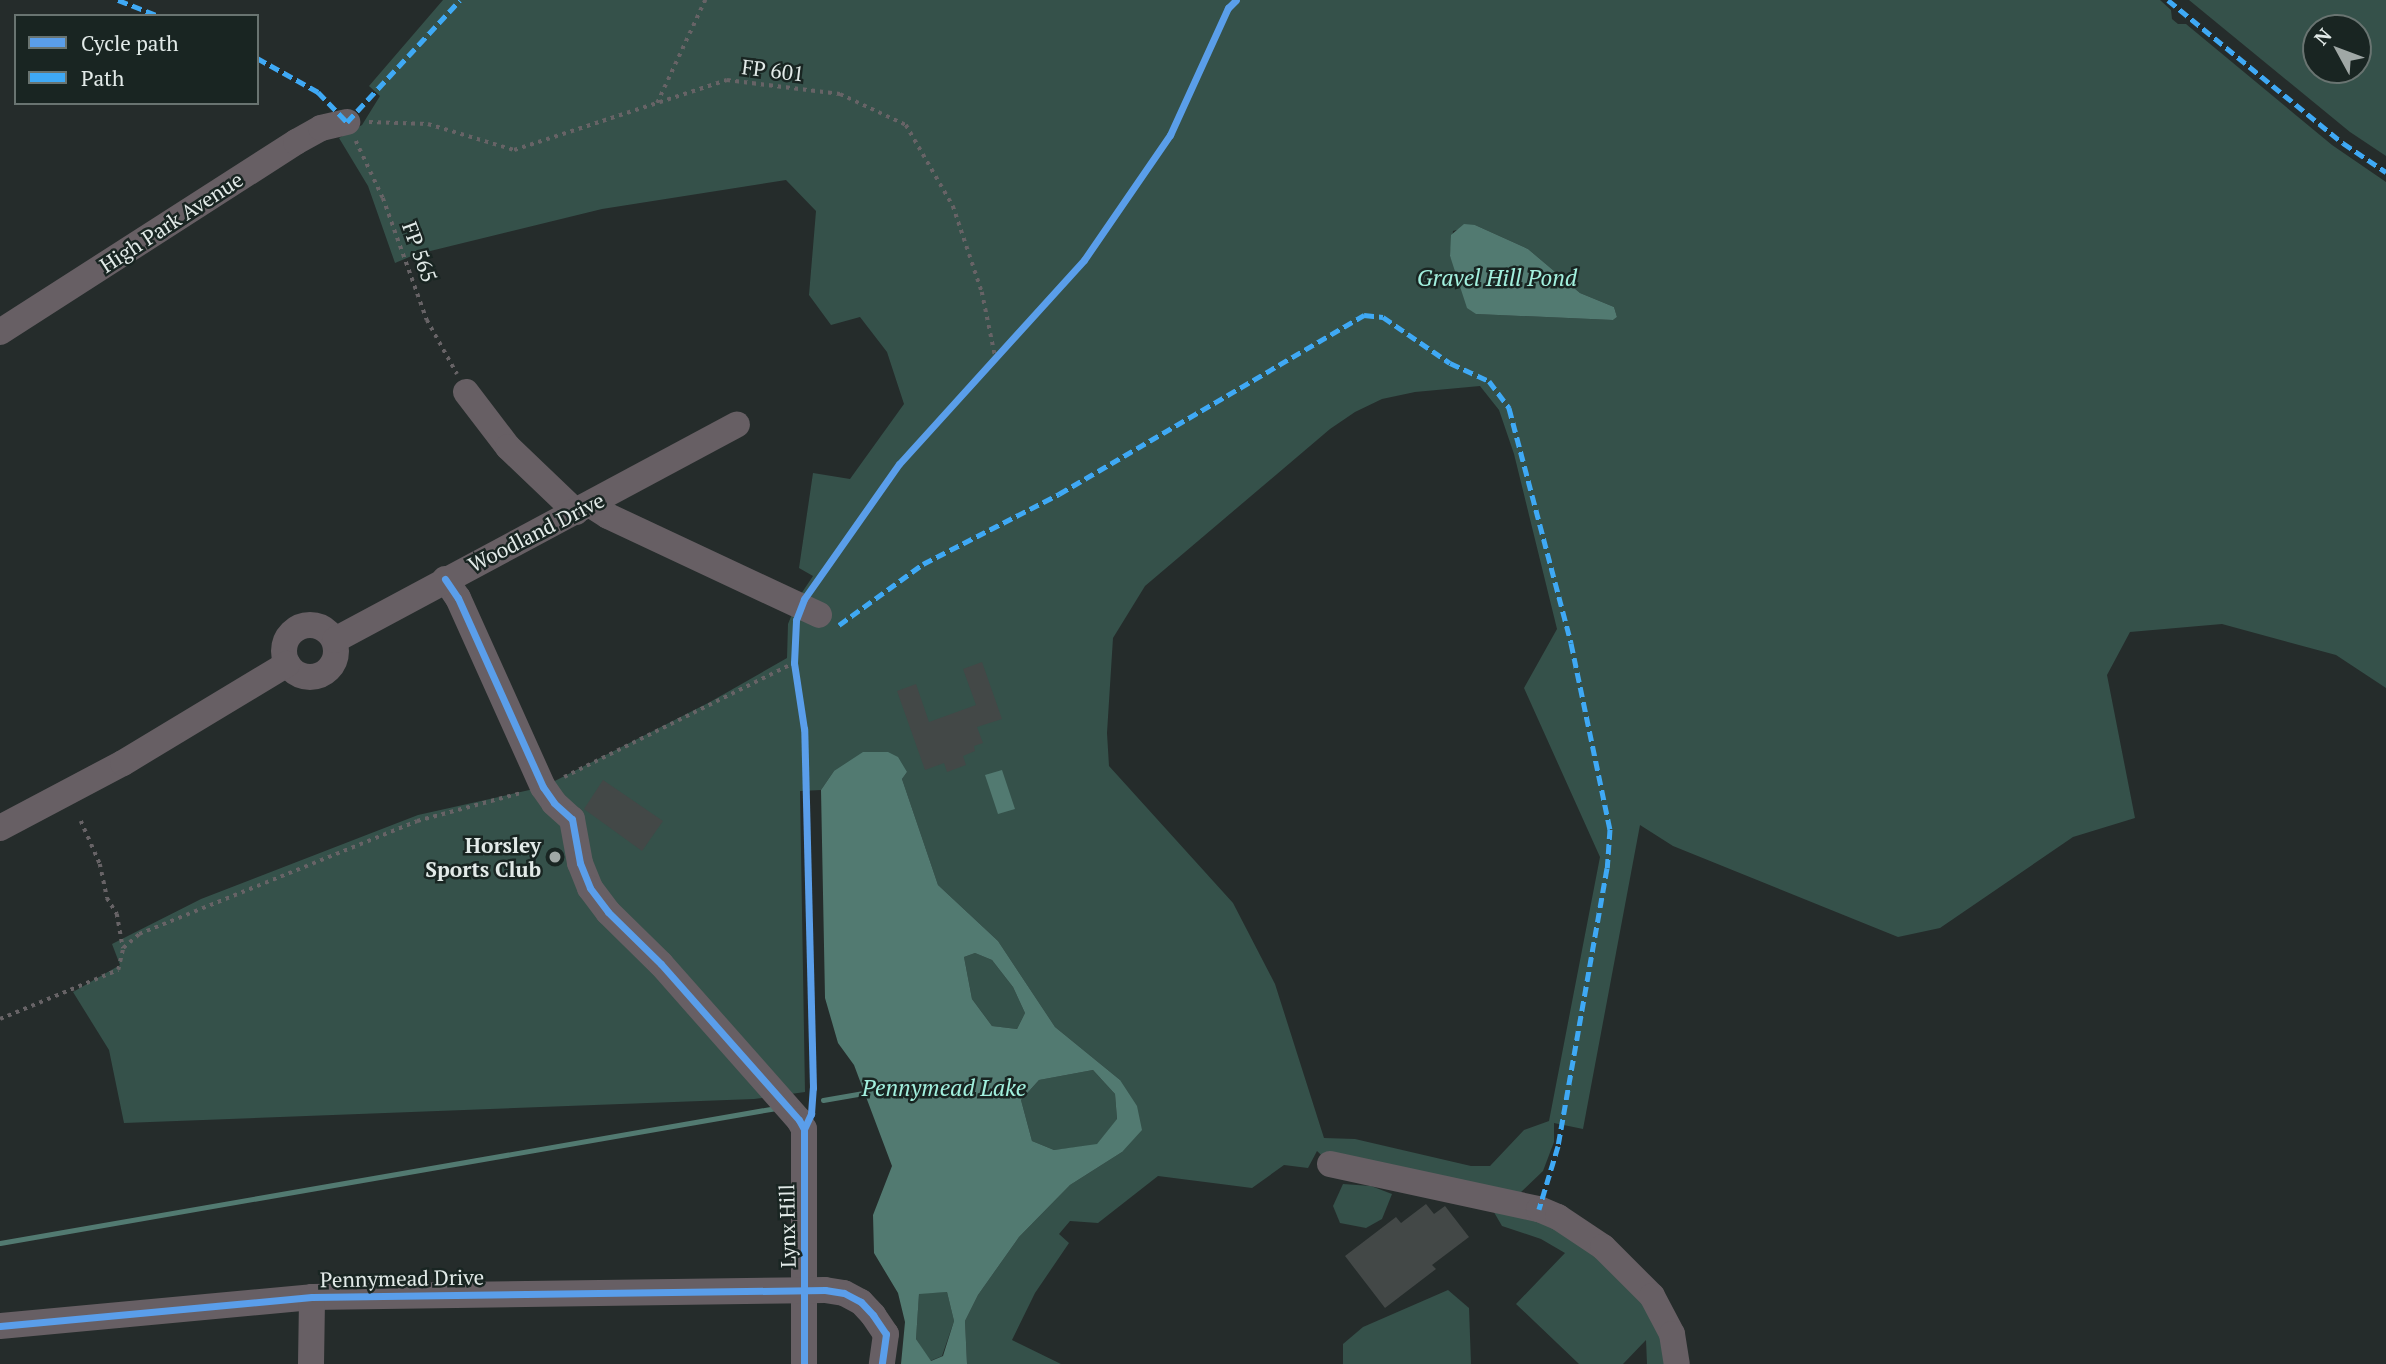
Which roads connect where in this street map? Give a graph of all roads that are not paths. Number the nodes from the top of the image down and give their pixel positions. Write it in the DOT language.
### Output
graph roads {
  1 [pos="347,122"];
  2 [pos="0,331"];
  3 [pos="466,392"];
  4 [pos="737,424"];
  5 [pos="583,509"];
  6 [pos="445,579"];
  7 [pos="818,615"];
  8 [pos="335,640"];
  9 [pos="286,664"];
  10 [pos="0,828"];
  11 [pos="1330,1164"];
  12 [pos="806,1290"];
  13 [pos="312,1297"];
  14 [pos="0,1325"];
  15 [pos="311,1364"];
  16 [pos="804,1364"];
  17 [pos="882,1364"];
  18 [pos="1677,1364"];
  1 -- 2 [label="street, High Park Avenue"];
  3 -- 5 [label="street"];
  4 -- 5 [label="street, Woodland Drive"];
  5 -- 6 [label="street, Woodland Drive"];
  5 -- 7 [label="street"];
  6 -- 8 [label="street, Woodland Drive"];
  6 -- 12 [label="street, Lynx Hill"];
  8 -- 9 [label="street"];
  8 -- 9 [label="street"];
  9 -- 10 [label="street"];
  11 -- 18 [label="street"];
  12 -- 13 [label="street, Pennymead Drive"];
  12 -- 16 [label="street, Lynx Hill"];
  12 -- 17 [label="street, Pennymead Drive"];
  13 -- 14 [label="street, Pennymead Drive"];
  13 -- 15 [label="street"];
}
